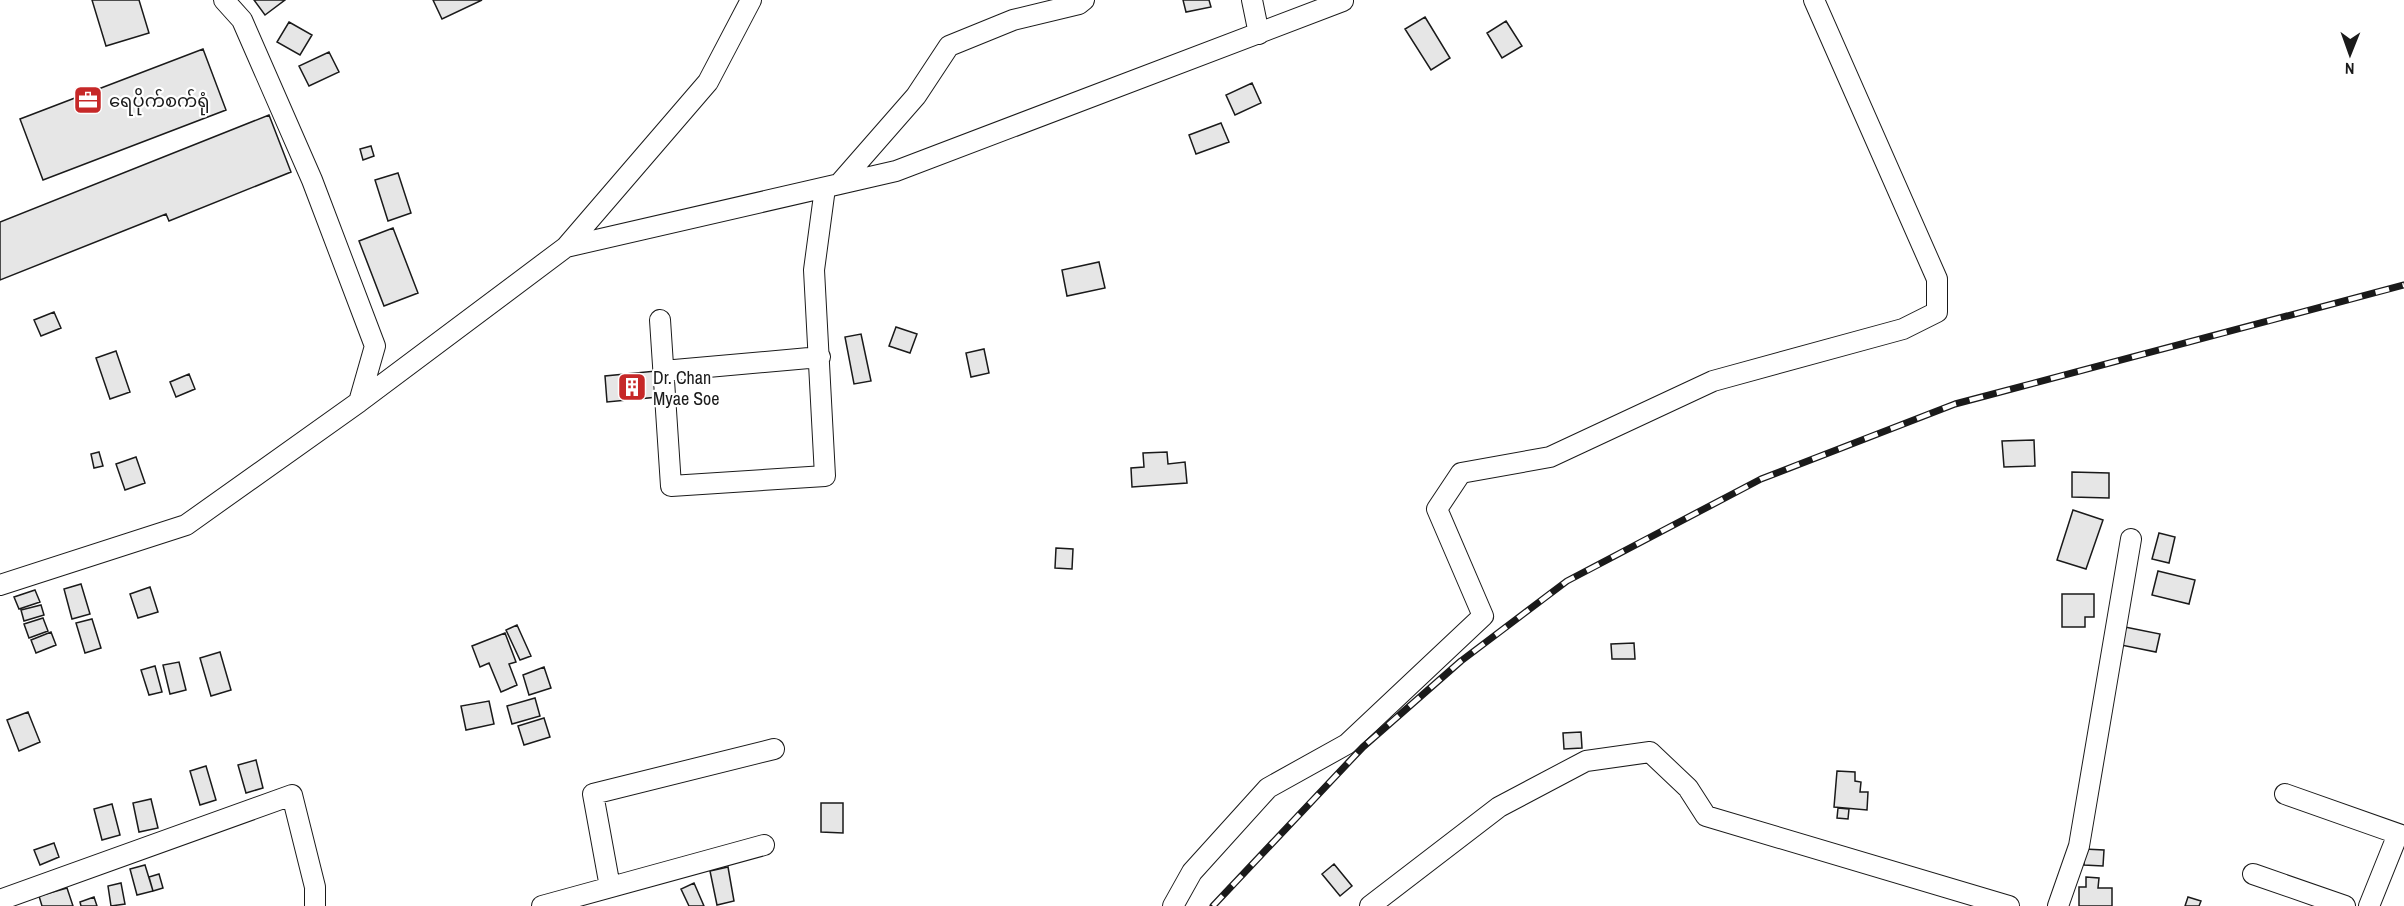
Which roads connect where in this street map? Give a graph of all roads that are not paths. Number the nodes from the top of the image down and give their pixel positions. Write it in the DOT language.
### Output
graph roads {
  1 [pos="224,0"];
  2 [pos="751,0"];
  3 [pos="1084,0"];
  4 [pos="1252,0"];
  5 [pos="1814,0"];
  6 [pos="1343,2"];
  7 [pos="1259,34"];
  8 [pos="832,186"];
  9 [pos="566,247"];
  10 [pos="660,320"];
  11 [pos="820,357"];
  12 [pos="663,371"];
  13 [pos="358,402"];
  14 [pos="2131,538"];
  15 [pos="0,585"];
  16 [pos="774,749"];
  17 [pos="2285,794"];
  18 [pos="2401,835"];
  19 [pos="764,845"];
  20 [pos="2253,874"];
  21 [pos="610,888"];
  22 [pos="0,900"];
  23 [pos="315,906"];
  24 [pos="542,906"];
  25 [pos="1173,906"];
  26 [pos="1370,906"];
  27 [pos="2009,906"];
  28 [pos="2058,906"];
  29 [pos="2345,906"];
  30 [pos="2368,906"];
  1 -- 13 [label="street"];
  2 -- 9 [label="street"];
  3 -- 8 [label="street"];
  4 -- 7 [label="street"];
  5 -- 25 [label="street"];
  6 -- 7 [label="street"];
  7 -- 8 [label="street"];
  8 -- 9 [label="street"];
  8 -- 11 [label="street"];
  9 -- 13 [label="street"];
  10 -- 12 [label="street"];
  11 -- 12 [label="street"];
  11 -- 12 [label="street"];
  13 -- 15 [label="street"];
  14 -- 28 [label="street"];
  16 -- 21 [label="street"];
  17 -- 18 [label="street"];
  18 -- 30 [label="street"];
  19 -- 21 [label="street"];
  20 -- 29 [label="street"];
  21 -- 24 [label="street"];
  22 -- 23 [label="street"];
  26 -- 27 [label="street"];
}
